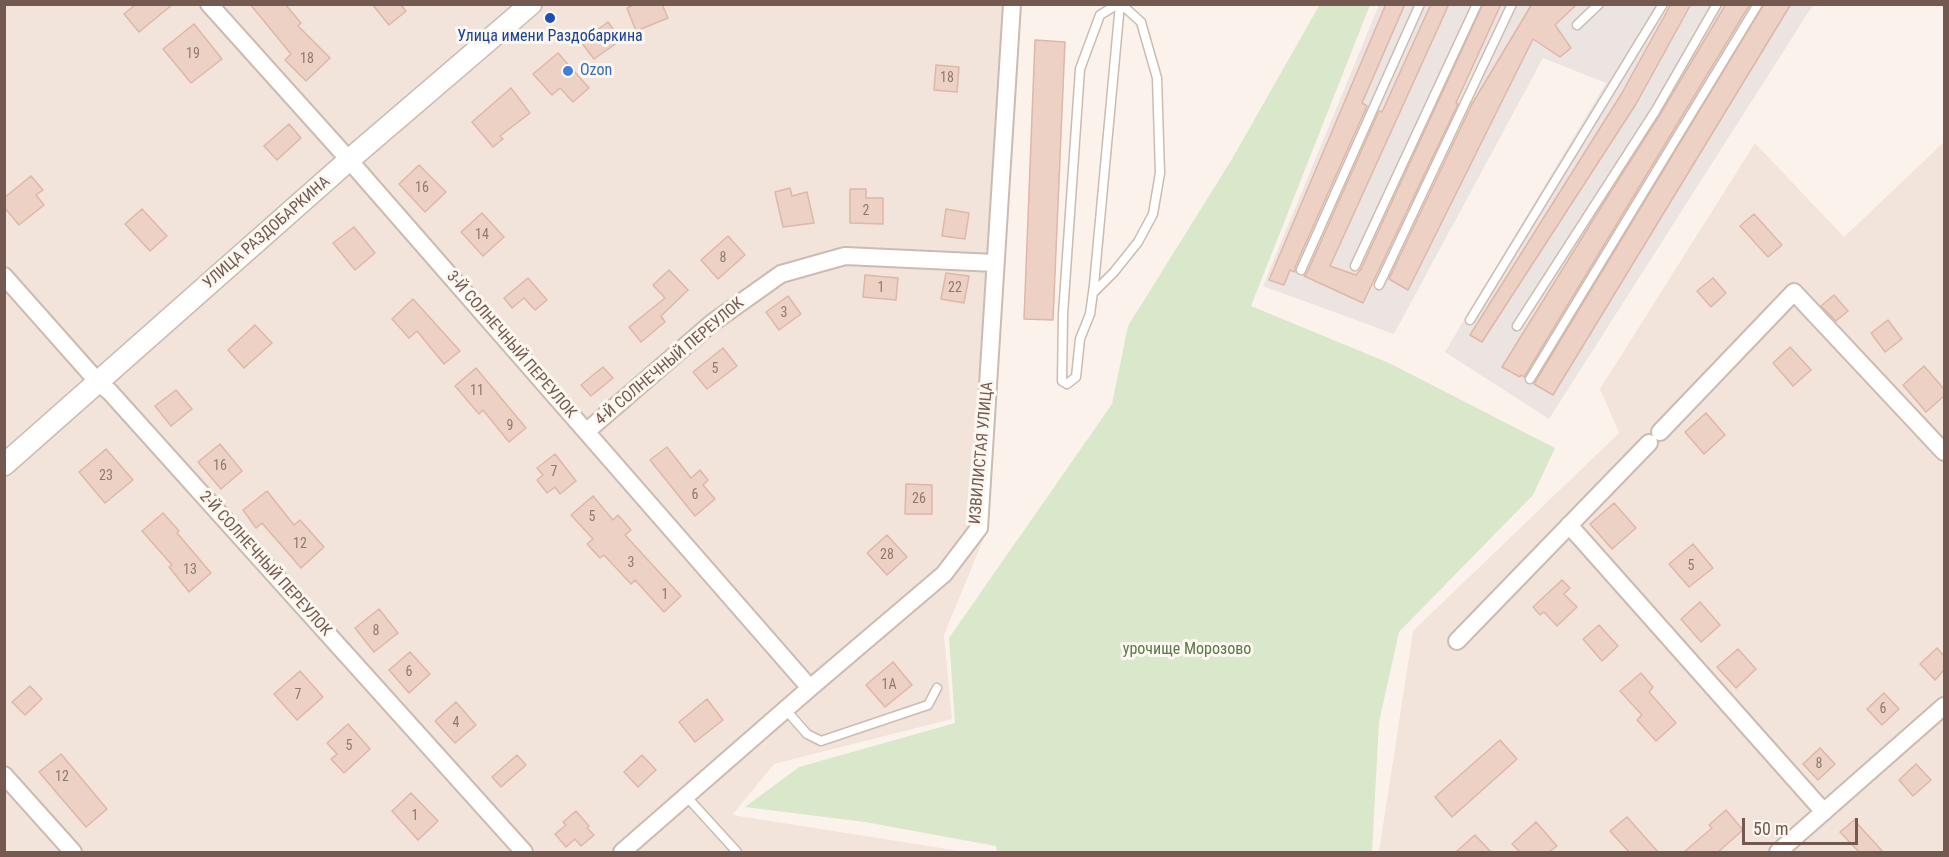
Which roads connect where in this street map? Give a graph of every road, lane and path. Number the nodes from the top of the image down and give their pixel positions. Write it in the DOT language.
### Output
graph roads {
  1 [pos="209,4"];
  2 [pos="531,4"];
  3 [pos="1011,4"];
  4 [pos="1119,4"];
  5 [pos="1420,4"];
  6 [pos="1478,4"];
  7 [pos="1512,4"];
  8 [pos="1599,4"];
  9 [pos="1664,4"];
  10 [pos="1717,4"];
  11 [pos="1758,4"];
  12 [pos="1577,26"];
  13 [pos="349,160"];
  14 [pos="995,263"];
  15 [pos="1355,266"];
  16 [pos="1301,270"];
  17 [pos="4,276"];
  18 [pos="1379,285"];
  19 [pos="1093,292"];
  20 [pos="1470,320"];
  21 [pos="1517,326"];
  22 [pos="1530,379"];
  23 [pos="98,382"];
  24 [pos="587,431"];
  25 [pos="1944,452"];
  26 [pos="4,465"];
  27 [pos="1569,525"];
  28 [pos="1457,641"];
  29 [pos="810,688"];
  30 [pos="937,688"];
  31 [pos="1944,706"];
  32 [pos="786,710"];
  33 [pos="4,775"];
  34 [pos="686,796"];
  35 [pos="1824,812"];
  36 [pos="73,852"];
  37 [pos="524,852"];
  38 [pos="622,852"];
  39 [pos="736,852"];
  40 [pos="1778,852"];
  1 -- 13 [label="street, 3-Й СОЛНЕЧНЫЙ ПЕРЕУЛОК"];
  2 -- 13 [label="street, УЛИЦА РАЗДОБАРКИНА"];
  3 -- 14 [label="street, ИЗВИЛИСТАЯ УЛИЦА"];
  4 -- 19 [label="lane"];
  4 -- 19 [label="lane"];
  4 -- 19 [label="lane"];
  5 -- 16 [label="lane"];
  6 -- 15 [label="lane"];
  7 -- 18 [label="lane"];
  8 -- 12 [label="lane"];
  9 -- 20 [label="lane"];
  10 -- 21 [label="lane"];
  11 -- 22 [label="lane"];
  13 -- 23 [label="street, УЛИЦА РАЗДОБАРКИНА"];
  13 -- 24 [label="street, 3-Й СОЛНЕЧНЫЙ ПЕРЕУЛОК"];
  14 -- 24 [label="street, 4-Й СОЛНЕЧНЫЙ ПЕРЕУЛОК"];
  14 -- 29 [label="street, ИЗВИЛИСТАЯ УЛИЦА"];
  17 -- 23 [label="street, 2-Й СОЛНЕЧНЫЙ ПЕРЕУЛОК"];
  23 -- 26 [label="street, УЛИЦА РАЗДОБАРКИНА"];
  23 -- 37 [label="street, 2-Й СОЛНЕЧНЫЙ ПЕРЕУЛОК"];
  24 -- 29 [label="street, 3-Й СОЛНЕЧНЫЙ ПЕРЕУЛОК"];
  25 -- 27 [label="street"];
  27 -- 28 [label="street"];
  27 -- 35 [label="street"];
  29 -- 32 [label="street, ИЗВИЛИСТАЯ УЛИЦА"];
  30 -- 32 [label="lane"];
  31 -- 35 [label="street"];
  32 -- 34 [label="street, ИЗВИЛИСТАЯ УЛИЦА"];
  33 -- 36 [label="street"];
  34 -- 38 [label="street, ИЗВИЛИСТАЯ УЛИЦА"];
  34 -- 39 [label="lane"];
  35 -- 40 [label="street"];
}
